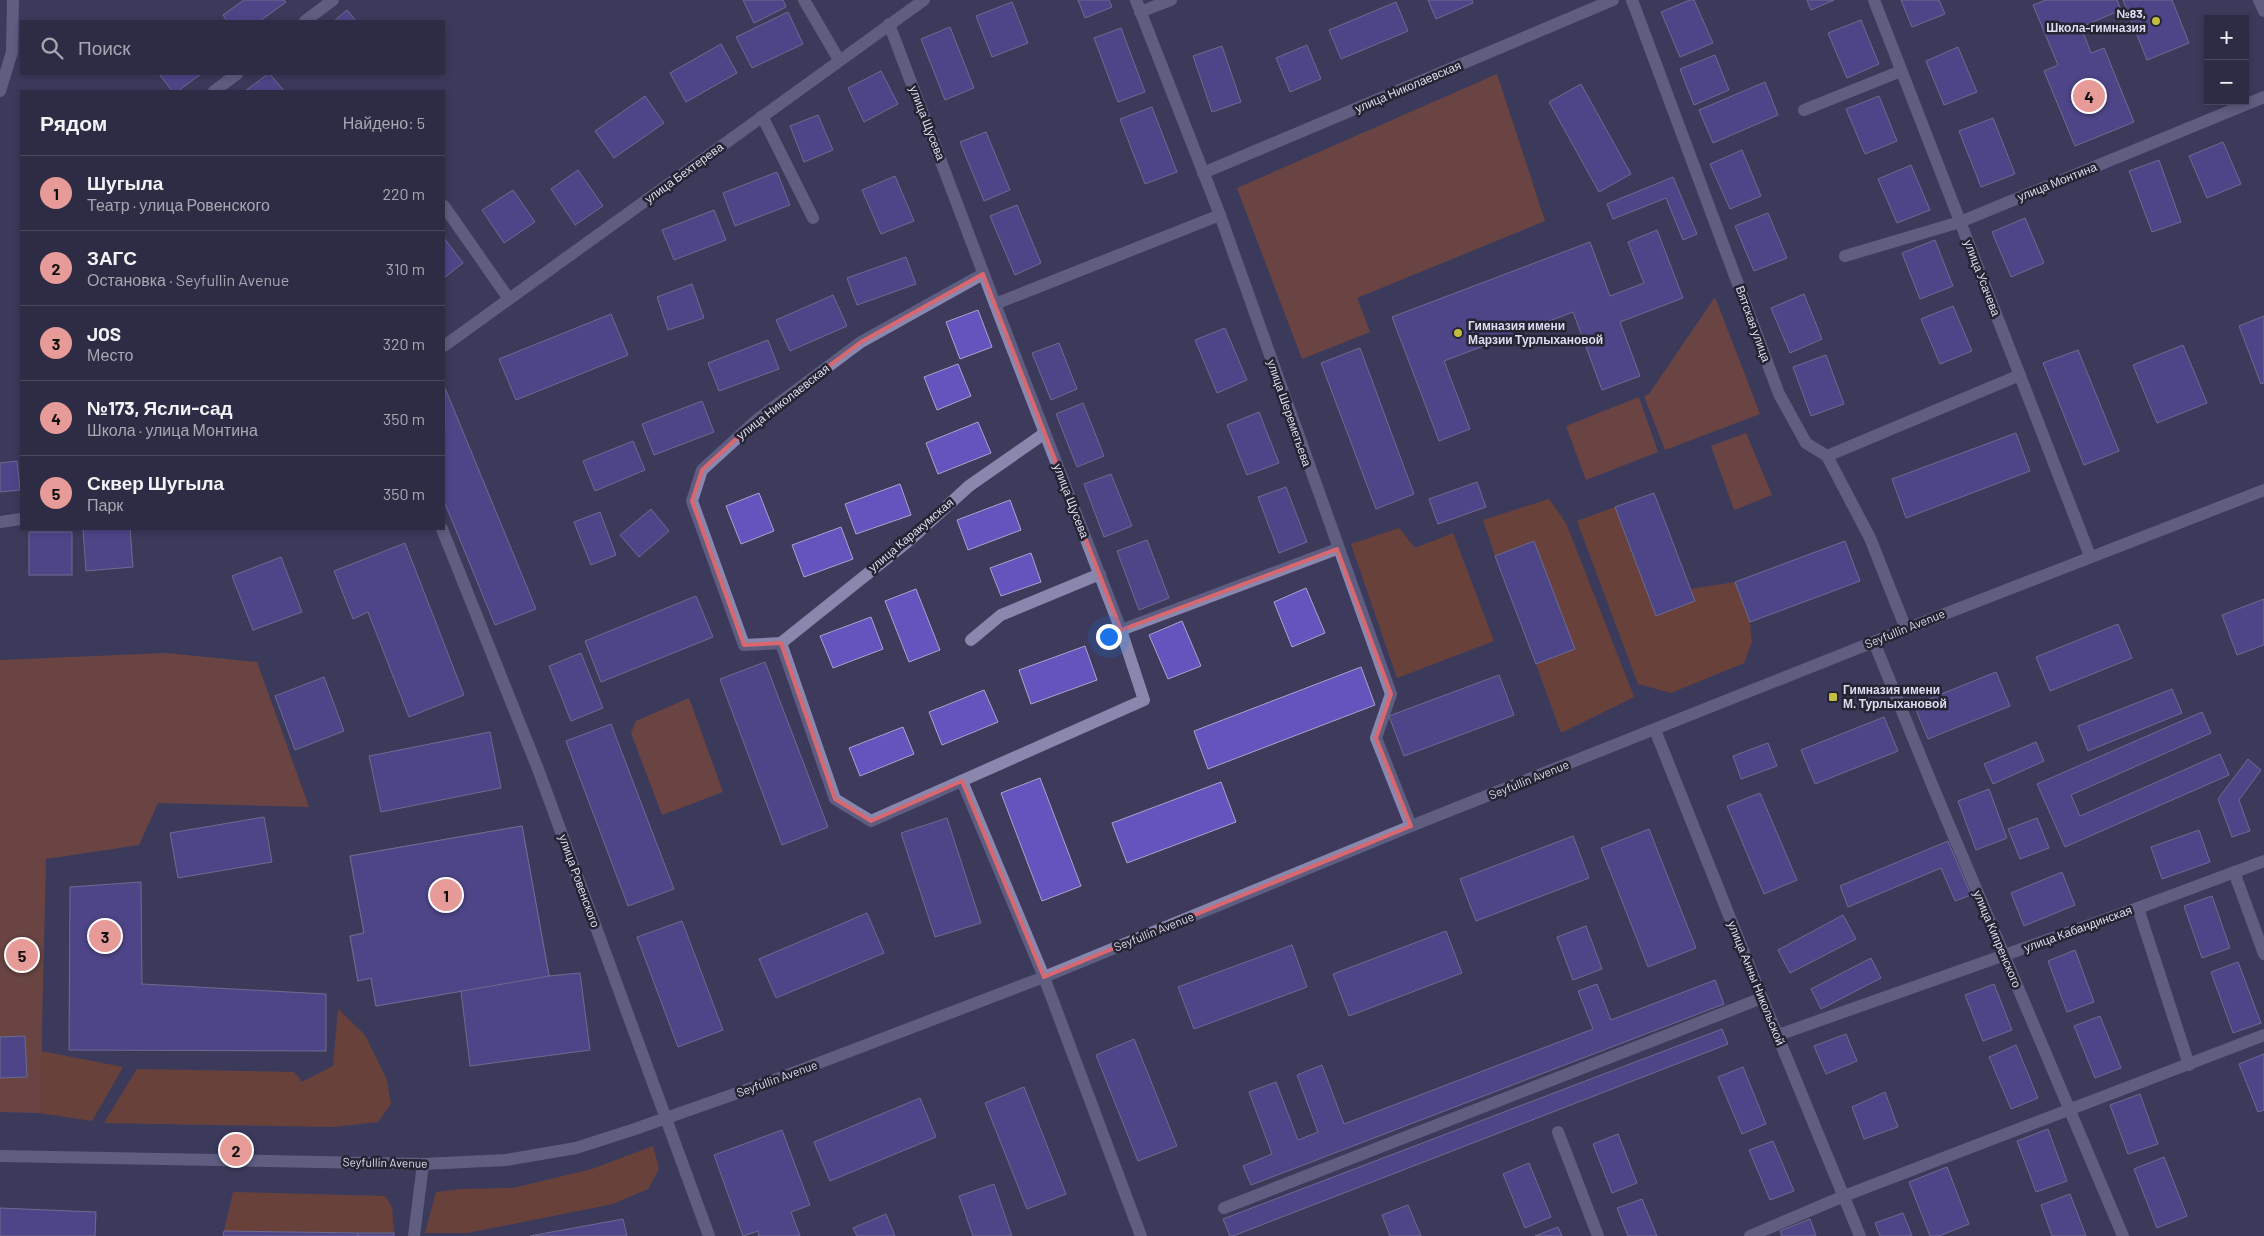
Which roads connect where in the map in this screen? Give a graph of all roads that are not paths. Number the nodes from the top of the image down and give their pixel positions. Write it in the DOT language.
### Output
graph roads {
  1 [pos="14,0"];
  2 [pos="333,0"];
  3 [pos="804,0"];
  4 [pos="924,0"];
  5 [pos="1171,0"];
  6 [pos="1612,0"];
  7 [pos="1632,0"];
  8 [pos="1874,0"];
  9 [pos="2260,0"];
  10 [pos="1138,6"];
  11 [pos="2264,11"];
  12 [pos="306,20"];
  13 [pos="889,24"];
  14 [pos="839,60"];
  15 [pos="1901,71"];
  16 [pos="236,75"];
  17 [pos="215,90"];
  18 [pos="0,91"];
  19 [pos="2264,97"];
  20 [pos="1804,110"];
  21 [pos="762,116"];
  22 [pos="1203,172"];
  23 [pos="445,207"];
  24 [pos="1220,215"];
  25 [pos="814,218"];
  26 [pos="1960,222"];
  27 [pos="1845,256"];
  28 [pos="983,274"];
  29 [pos="509,299"];
  30 [pos="995,304"];
  31 [pos="445,345"];
  32 [pos="2020,376"];
  33 [pos="1045,433"];
  34 [pos="1827,456"];
  35 [pos="2264,490"];
  36 [pos="20,520"];
  37 [pos="0,522"];
  38 [pos="442,530"];
  39 [pos="1338,549"];
  40 [pos="2090,556"];
  41 [pos="1100,574"];
  42 [pos="1906,629"];
  43 [pos="1122,630"];
  44 [pos="971,640"];
  45 [pos="1874,642"];
  46 [pos="781,643"];
  47 [pos="1655,730"];
  48 [pos="962,781"];
  49 [pos="1411,826"];
  50 [pos="2264,861"];
  51 [pos="2234,872"];
  52 [pos="2138,908"];
  53 [pos="2264,954"];
  54 [pos="2004,955"];
  55 [pos="1044,977"];
  56 [pos="1762,998"];
  57 [pos="2264,1035"];
  58 [pos="1778,1036"];
  59 [pos="2188,1065"];
  60 [pos="2069,1111"];
  61 [pos="667,1118"];
  62 [pos="1558,1132"];
  63 [pos="0,1156"];
  64 [pos="423,1164"];
  65 [pos="1844,1196"];
  66 [pos="1224,1208"];
  67 [pos="414,1236"];
  68 [pos="709,1236"];
  69 [pos="1141,1236"];
  70 [pos="1598,1236"];
  71 [pos="1750,1236"];
  72 [pos="1860,1236"];
  73 [pos="2123,1236"];
  1 -- 18 [label="street"];
  2 -- 12 [label="street"];
  3 -- 14 [label="street"];
  4 -- 13 [label="street, улица Бехтерева"];
  5 -- 10 [label="street"];
  6 -- 22 [label="street, улица Николаевская"];
  7 -- 34 [label="street, Вятская улица"];
  8 -- 15 [label="street, улица Усачева"];
  9 -- 11 [label="street"];
  10 -- 22 [label="street, улица Шереметьева"];
  13 -- 14 [label="street, улица Бехтерева"];
  13 -- 28 [label="street, улица Щусева"];
  14 -- 21 [label="street, улица Бехтерева"];
  15 -- 20 [label="street"];
  15 -- 26 [label="street, улица Усачева"];
  16 -- 17 [label="street"];
  19 -- 26 [label="street, улица Монтина"];
  21 -- 25 [label="street"];
  21 -- 29 [label="street, улица Бехтерева"];
  22 -- 24 [label="street, улица Шереметьева"];
  23 -- 29 [label="street"];
  24 -- 30 [label="street"];
  24 -- 39 [label="street, улица Шереметьева"];
  26 -- 27 [label="street, улица Монтина"];
  26 -- 32 [label="street, улица Усачева"];
  28 -- 30 [label="street, улица Щусева"];
  28 -- 46 [label="street, улица Николаевская"];
  29 -- 31 [label="street, улица Бехтерева"];
  30 -- 33 [label="street, улица Щусева"];
  32 -- 34 [label="street"];
  32 -- 40 [label="street, улица Усачева"];
  33 -- 41 [label="street, улица Щусева"];
  33 -- 46 [label="street, улица Каракумская"];
  34 -- 42 [label="street"];
  35 -- 40 [label="street, Seyfullin Avenue"];
  36 -- 37 [label="street"];
  38 -- 61 [label="street, улица Ровенского"];
  39 -- 43 [label="street"];
  39 -- 49 [label="street, улица Шереметьева"];
  40 -- 42 [label="street, Seyfullin Avenue"];
  41 -- 43 [label="street, улица Щусева"];
  41 -- 44 [label="street"];
  42 -- 45 [label="street, Seyfullin Avenue"];
  43 -- 48 [label="street, улица Щусева"];
  45 -- 47 [label="street, Seyfullin Avenue"];
  45 -- 54 [label="street, улица Кипренского"];
  46 -- 48 [label="street, улица Щусева"];
  47 -- 49 [label="street, Seyfullin Avenue"];
  47 -- 56 [label="street, улица Анны Никольской"];
  48 -- 55 [label="street"];
  49 -- 55 [label="street, Seyfullin Avenue"];
  50 -- 51 [label="street, улица Кабандинская"];
  51 -- 52 [label="street, улица Кабандинская"];
  51 -- 53 [label="street"];
  52 -- 54 [label="street, улица Кабандинская"];
  52 -- 59 [label="street"];
  54 -- 58 [label="street, улица Кабандинская"];
  54 -- 60 [label="street, улица Кипренского"];
  55 -- 61 [label="street, Seyfullin Avenue"];
  55 -- 69 [label="street"];
  56 -- 58 [label="street, улица Анны Никольской"];
  56 -- 66 [label="street"];
  57 -- 59 [label="street"];
  58 -- 65 [label="street, улица Анны Никольской"];
  59 -- 60 [label="street"];
  60 -- 65 [label="street"];
  60 -- 73 [label="street, улица Кипренского"];
  61 -- 64 [label="street, Seyfullin Avenue"];
  61 -- 68 [label="street, улица Ровенского"];
  62 -- 70 [label="street"];
  63 -- 64 [label="street, Seyfullin Avenue"];
  64 -- 67 [label="street"];
  65 -- 71 [label="street"];
  65 -- 72 [label="street, улица Анны Никольской"];
}
